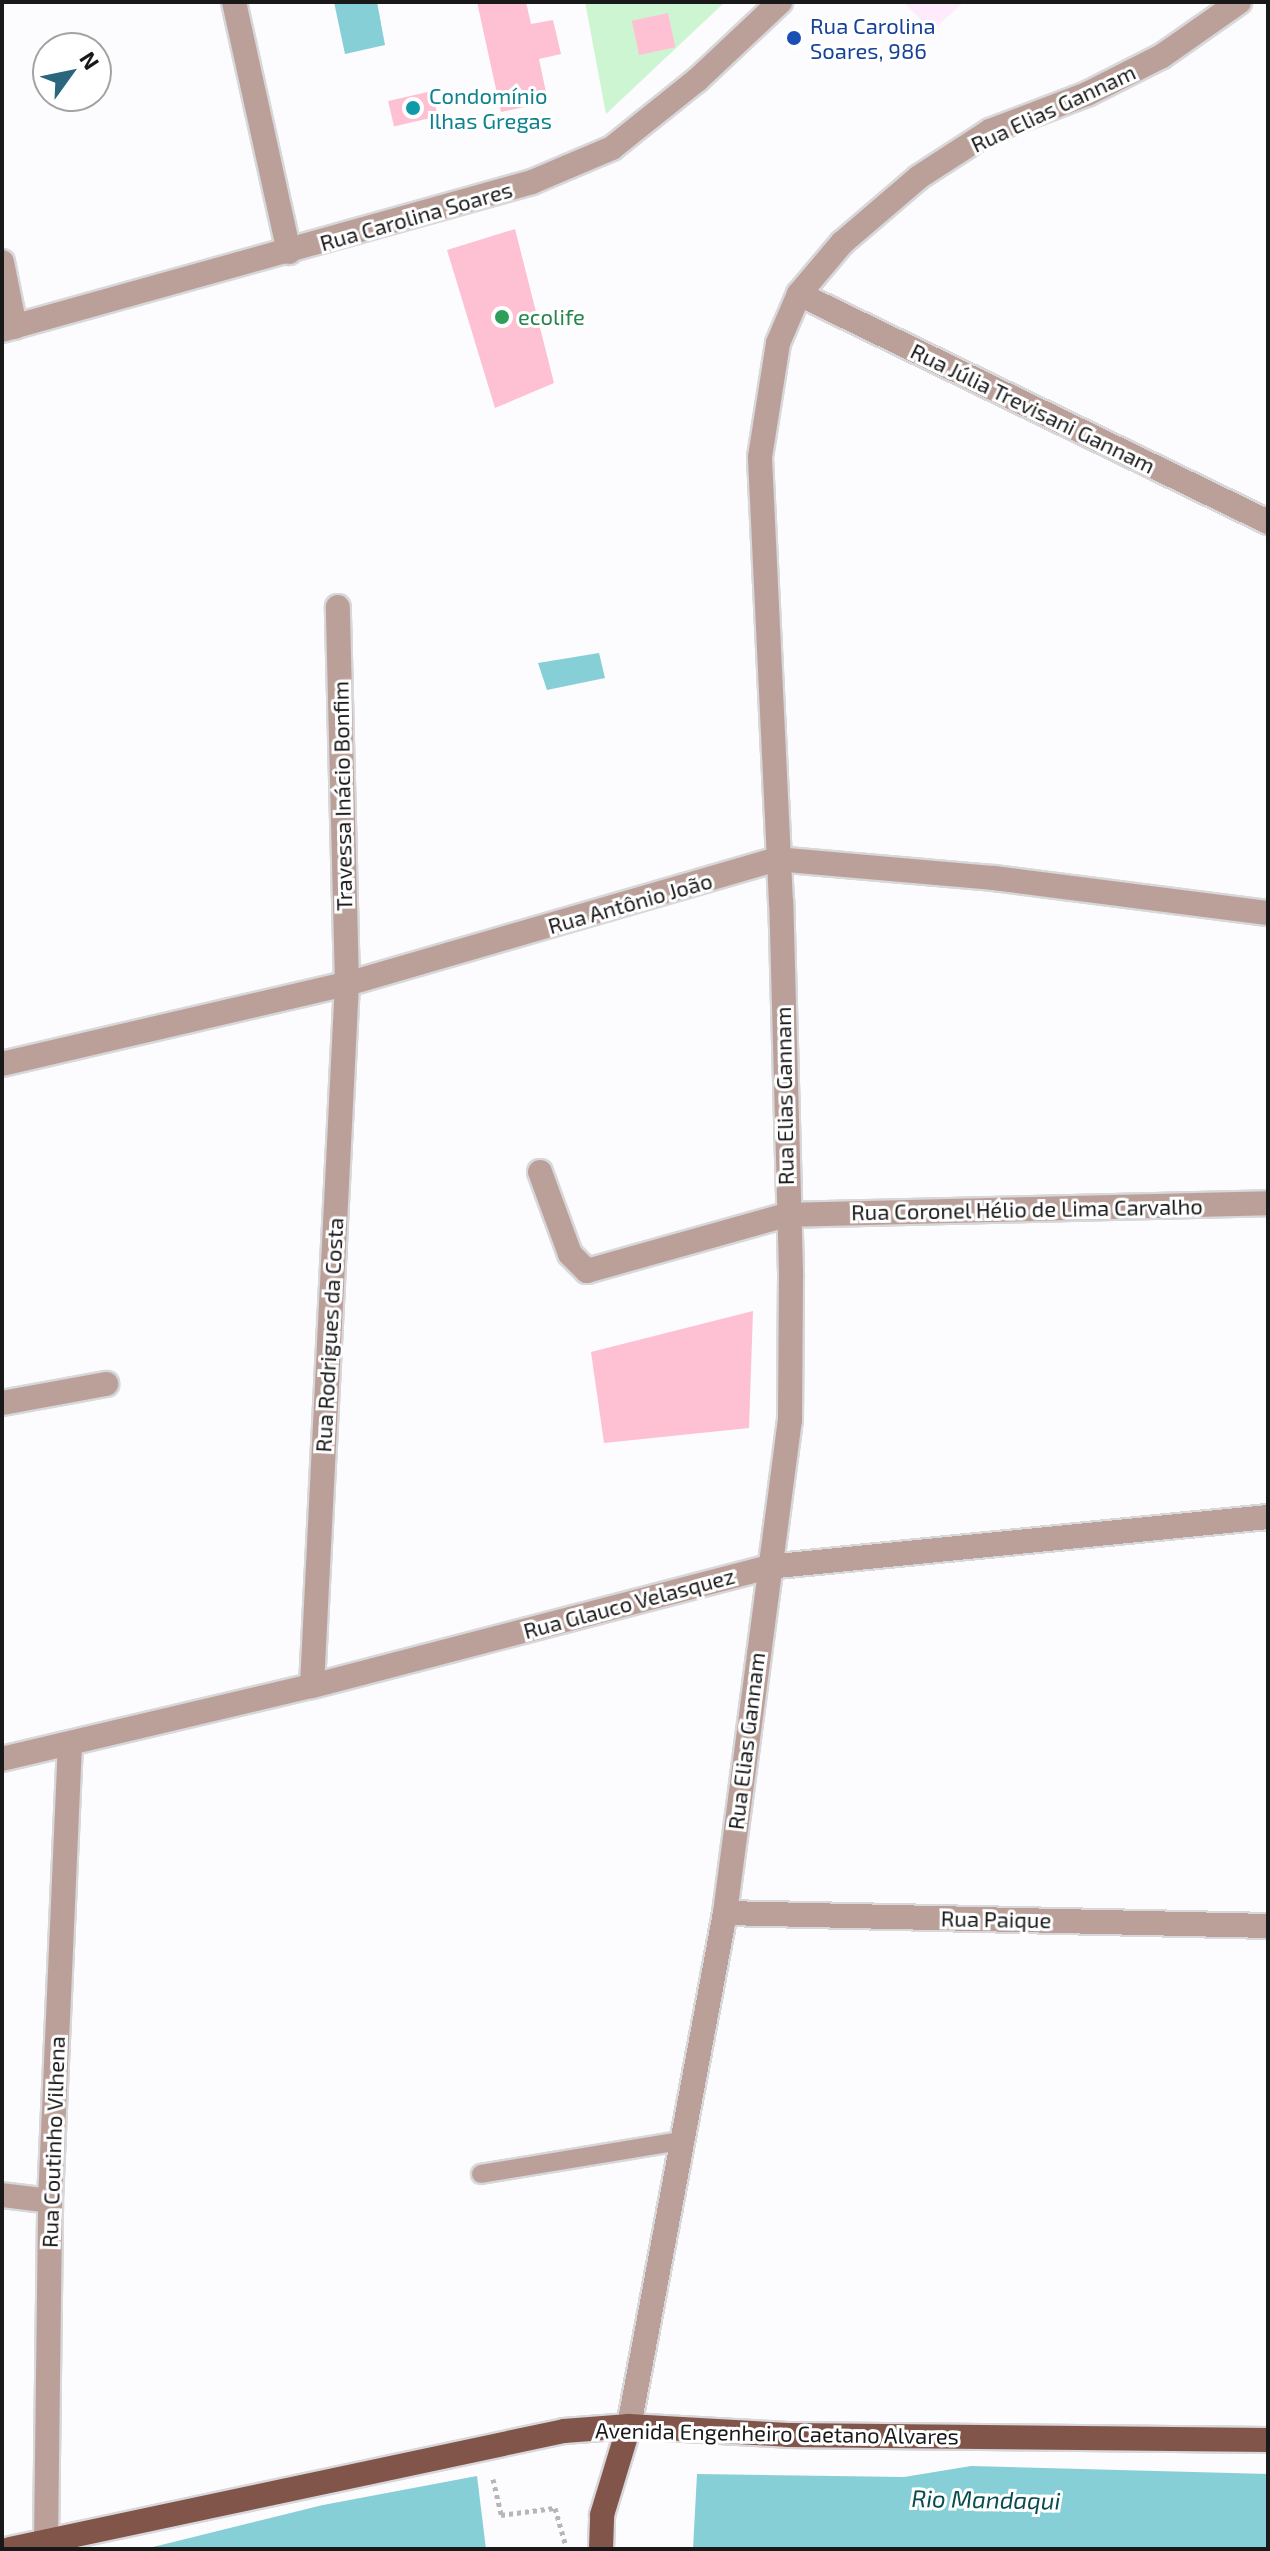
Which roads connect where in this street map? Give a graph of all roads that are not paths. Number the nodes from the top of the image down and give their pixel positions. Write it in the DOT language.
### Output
graph roads {
  1 [pos="234,2"];
  2 [pos="780,2"];
  3 [pos="1239,2"];
  4 [pos="289,252"];
  5 [pos="2,262"];
  6 [pos="799,294"];
  7 [pos="8,328"];
  8 [pos="1268,522"];
  9 [pos="338,607"];
  10 [pos="776,859"];
  11 [pos="1268,913"];
  12 [pos="347,984"];
  13 [pos="2,1064"];
  14 [pos="540,1172"];
  15 [pos="1268,1203"];
  16 [pos="786,1215"];
  17 [pos="106,1384"];
  18 [pos="2,1403"];
  19 [pos="1268,1517"];
  20 [pos="768,1567"];
  21 [pos="312,1686"];
  22 [pos="70,1743"];
  23 [pos="2,1759"];
  24 [pos="725,1913"];
  25 [pos="1268,1926"];
  26 [pos="681,2141"];
  27 [pos="481,2174"];
  28 [pos="2,2195"];
  29 [pos="50,2201"];
  30 [pos="629,2426"];
  31 [pos="1268,2440"];
  32 [pos="46,2542"];
  33 [pos="10,2549"];
  34 [pos="601,2549"];
  1 -- 4 [label="street"];
  2 -- 4 [label="street, Rua Carolina Soares"];
  3 -- 6 [label="street, Rua Elias Gannam"];
  4 -- 7 [label="street, Rua Carolina Soares"];
  5 -- 7 [label="street"];
  6 -- 8 [label="street, Rua Júlia Trevisani Gannam"];
  6 -- 10 [label="street, Rua Elias Gannam"];
  9 -- 12 [label="street, Travessa Inácio Bonfim"];
  10 -- 11 [label="street, Rua Antônio João"];
  10 -- 12 [label="street, Rua Antônio João"];
  10 -- 16 [label="street, Rua Elias Gannam"];
  12 -- 13 [label="street, Rua Antônio João"];
  12 -- 21 [label="street, Rua Rodrigues da Costa"];
  14 -- 16 [label="street, Rua Coronel Hélio de Lima Carvalho"];
  15 -- 16 [label="street, Rua Coronel Hélio de Lima Carvalho"];
  16 -- 20 [label="street, Rua Elias Gannam"];
  17 -- 18 [label="street"];
  19 -- 20 [label="street, Rua Glauco Velasquez"];
  20 -- 21 [label="street, Rua Glauco Velasquez"];
  20 -- 24 [label="street, Rua Elias Gannam"];
  21 -- 22 [label="street, Rua Glauco Velasquez"];
  22 -- 23 [label="street, Rua Glauco Velasquez"];
  22 -- 29 [label="street, Rua Coutinho Vilhena"];
  24 -- 25 [label="street, Rua Paique"];
  24 -- 26 [label="street, Rua Elias Gannam"];
  26 -- 27 [label="lane"];
  26 -- 30 [label="street, Rua Elias Gannam"];
  28 -- 29 [label="street"];
  29 -- 32 [label="street, Rua Coutinho Vilhena"];
  30 -- 31 [label="main road, Avenida Engenheiro Caetano Alvares"];
  30 -- 32 [label="main road, Avenida Engenheiro Caetano Alvares"];
  30 -- 34 [label="main road"];
  32 -- 33 [label="main road, Avenida Engenheiro Caetano Alvares"];
}
